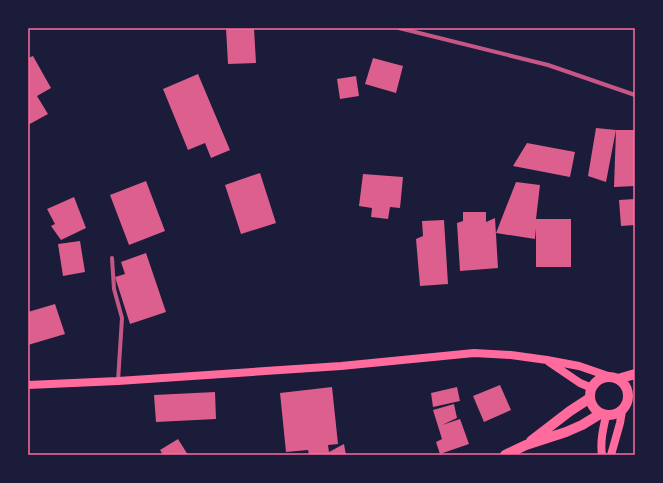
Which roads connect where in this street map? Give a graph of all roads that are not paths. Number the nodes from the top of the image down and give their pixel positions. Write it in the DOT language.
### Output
graph roads {
  1 [pos="399,28"];
  2 [pos="635,95"];
  3 [pos="112,258"];
  4 [pos="547,360"];
  5 [pos="635,374"];
  6 [pos="614,378"];
  7 [pos="118,381"];
  8 [pos="28,385"];
  9 [pos="591,393"];
  10 [pos="635,402"];
  11 [pos="624,409"];
  12 [pos="603,415"];
  13 [pos="526,445"];
  14 [pos="505,455"];
  15 [pos="602,455"];
  16 [pos="611,455"];
  1 -- 2 [label="street"];
  3 -- 7 [label="street"];
  4 -- 6 [label="main road"];
  4 -- 7 [label="main road"];
  4 -- 9 [label="main road"];
  5 -- 6 [label="main road"];
  6 -- 9 [label="main road"];
  6 -- 11 [label="main road"];
  7 -- 8 [label="main road"];
  9 -- 12 [label="main road"];
  9 -- 13 [label="main road"];
  10 -- 11 [label="main road"];
  11 -- 12 [label="main road"];
  11 -- 16 [label="main road"];
  12 -- 13 [label="main road"];
  12 -- 15 [label="main road"];
  13 -- 14 [label="main road"];
}
